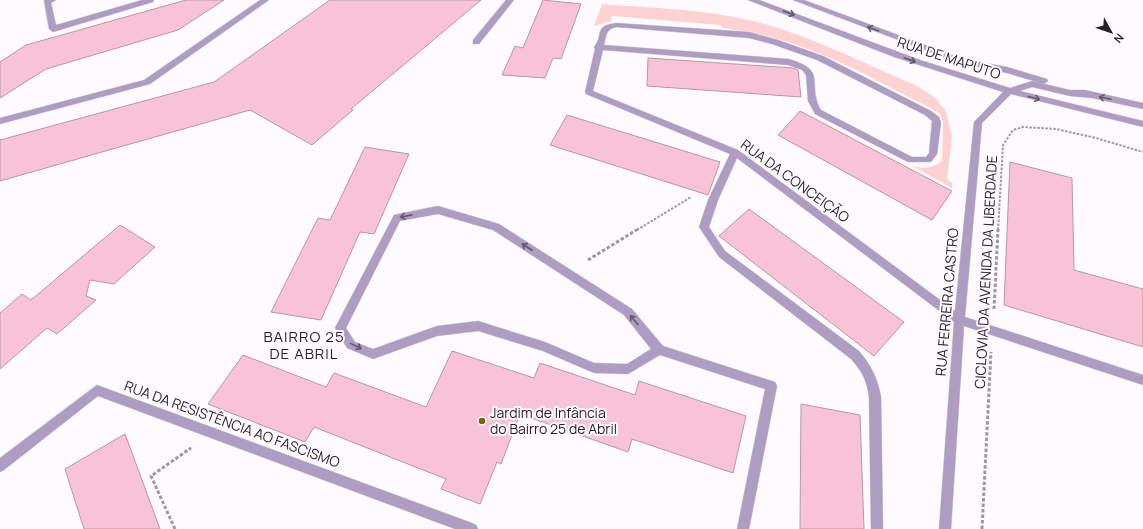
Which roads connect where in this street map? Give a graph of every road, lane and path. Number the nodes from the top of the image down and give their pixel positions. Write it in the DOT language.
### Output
graph roads {
  1 [pos="52,0"];
  2 [pos="150,0"];
  3 [pos="265,0"];
  4 [pos="510,0"];
  5 [pos="752,0"];
  6 [pos="797,0"];
  7 [pos="476,42"];
  8 [pos="598,48"];
  9 [pos="1009,91"];
  10 [pos="1091,95"];
  11 [pos="1143,106"];
  12 [pos="0,121"];
  13 [pos="1143,124"];
  14 [pos="735,152"];
  15 [pos="1143,152"];
  16 [pos="697,194"];
  17 [pos="567,273"];
  18 [pos="959,320"];
  19 [pos="992,331"];
  20 [pos="659,350"];
  21 [pos="1143,380"];
  22 [pos="203,429"];
  23 [pos="0,466"];
  24 [pos="175,529"];
  25 [pos="472,529"];
  26 [pos="743,529"];
  27 [pos="877,529"];
  28 [pos="945,529"];
  29 [pos="982,529"];
  1 -- 2 [label="street"];
  3 -- 12 [label="street"];
  4 -- 7 [label="street"];
  5 -- 9 [label="street, RUA DE MAPUTO, one-way"];
  10 -- 6 [label="street, RUA DE MAPUTO, one-way"];
  8 -- 8 [label="street, RUA DA CONCEIÇÃO"];
  8 -- 14 [label="street, RUA DA CONCEIÇÃO"];
  9 -- 10 [label="street"];
  9 -- 13 [label="street, RUA DE MAPUTO, one-way"];
  9 -- 18 [label="street, RUA FERREIRA CASTRO"];
  11 -- 10 [label="street, RUA DE MAPUTO, one-way"];
  14 -- 18 [label="street, RUA DA CONCEIÇÃO"];
  14 -- 27 [label="street"];
  15 -- 19 [label="path, CICLOVIA DA AVENIDA DA LIBERDADE"];
  16 -- 17 [label="path"];
  20 -- 17 [label="street, one-way"];
  17 -- 20 [label="street, one-way"];
  18 -- 19 [label="street, RUA DA CONCEIÇÃO"];
  18 -- 28 [label="street, RUA FERREIRA CASTRO"];
  19 -- 21 [label="street, RUA DA CONCEIÇÃO"];
  19 -- 29 [label="path, CICLOVIA DA AVENIDA DA LIBERDADE"];
  20 -- 26 [label="street"];
  22 -- 23 [label="street, RUA DA RESISTÊNCIA AO FASCISMO"];
  22 -- 24 [label="path"];
  22 -- 25 [label="street, RUA DA RESISTÊNCIA AO FASCISMO"];
}
